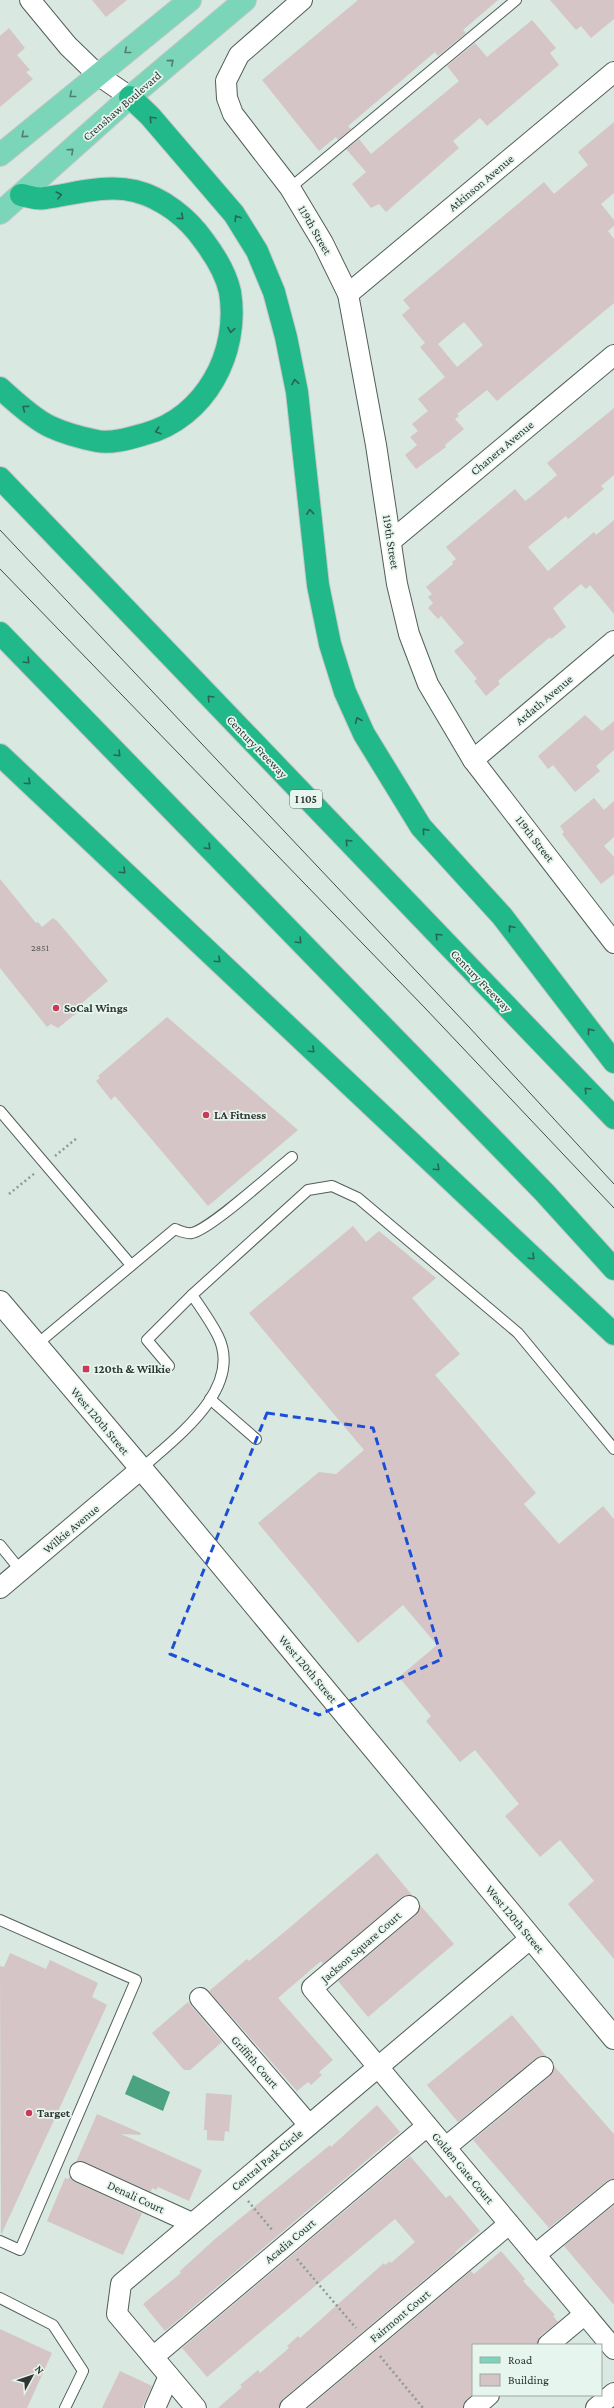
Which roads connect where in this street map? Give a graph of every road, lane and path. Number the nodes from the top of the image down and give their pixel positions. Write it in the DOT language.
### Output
graph roads {
  1 [pos="30,0"];
  2 [pos="190,0"];
  3 [pos="244,0"];
  4 [pos="302,0"];
  5 [pos="516,0"];
  6 [pos="614,72"];
  7 [pos="98,75"];
  8 [pos="130,97"];
  9 [pos="0,155"];
  10 [pos="290,188"];
  11 [pos="21,195"];
  12 [pos="0,213"];
  13 [pos="348,294"];
  14 [pos="614,356"];
  15 [pos="0,388"];
  16 [pos="0,478"];
  17 [pos="391,540"];
  18 [pos="0,633"];
  19 [pos="614,641"];
  20 [pos="0,755"];
  21 [pos="473,760"];
  22 [pos="611,932"];
  23 [pos="614,1062"];
  24 [pos="0,1111"];
  25 [pos="614,1118"];
  26 [pos="77,1138"];
  27 [pos="292,1157"];
  28 [pos="52,1158"];
  29 [pos="35,1173"];
  30 [pos="9,1194"];
  31 [pos="131,1265"];
  32 [pos="614,1269"];
  33 [pos="192,1295"];
  34 [pos="0,1302"];
  35 [pos="614,1334"];
  36 [pos="36,1345"];
  37 [pos="169,1366"];
  38 [pos="210,1399"];
  39 [pos="256,1439"];
  40 [pos="614,1450"];
  41 [pos="141,1469"];
  42 [pos="0,1545"];
  43 [pos="21,1571"];
  44 [pos="0,1588"];
  45 [pos="409,1906"];
  46 [pos="0,1920"];
  47 [pos="531,1938"];
  48 [pos="312,1988"];
  49 [pos="200,1998"];
  50 [pos="614,2038"];
  51 [pos="378,2067"];
  52 [pos="543,2067"];
  53 [pos="309,2125"];
  54 [pos="428,2126"];
  55 [pos="446,2147"];
  56 [pos="80,2172"];
  57 [pos="236,2187"];
  58 [pos="614,2190"];
  59 [pos="192,2223"];
  60 [pos="509,2224"];
  61 [pos="0,2241"];
  62 [pos="286,2245"];
  63 [pos="536,2255"];
  64 [pos="0,2298"];
  65 [pos="585,2314"];
  66 [pos="368,2342"];
  67 [pos="549,2344"];
  68 [pos="614,2349"];
  69 [pos="153,2357"];
  70 [pos="169,2376"];
  71 [pos="614,2392"];
  72 [pos="488,2396"];
  73 [pos="65,2408"];
  74 [pos="155,2408"];
  75 [pos="196,2408"];
  76 [pos="290,2408"];
  77 [pos="424,2408"];
  78 [pos="474,2408"];
  79 [pos="596,2408"];
  1 -- 7 [label="street"];
  2 -- 7 [label="main road, one-way"];
  8 -- 3 [label="main road, Crenshaw Boulevard, one-way"];
  4 -- 10 [label="street, 119th Street"];
  5 -- 10 [label="lane"];
  6 -- 13 [label="street, Atkinson Avenue"];
  7 -- 8 [label="street"];
  7 -- 9 [label="main road, one-way"];
  11 -- 8 [label="main road, Crenshaw Boulevard, one-way"];
  23 -- 8 [label="highway, one-way"];
  10 -- 13 [label="street, 119th Street"];
  11 -- 12 [label="main road, Crenshaw Boulevard"];
  11 -- 15 [label="highway, one-way"];
  13 -- 17 [label="street, 119th Street"];
  14 -- 17 [label="street, Chanera Avenue"];
  25 -- 16 [label="highway, Century Freeway / I 105, one-way"];
  17 -- 21 [label="street, 119th Street"];
  18 -- 32 [label="highway, one-way"];
  19 -- 21 [label="street, Ardath Avenue"];
  20 -- 35 [label="highway, one-way"];
  21 -- 22 [label="street, 119th Street"];
  24 -- 31 [label="lane"];
  26 -- 28 [label="path"];
  27 -- 31 [label="lane"];
  29 -- 30 [label="path"];
  31 -- 36 [label="lane"];
  33 -- 37 [label="lane"];
  33 -- 38 [label="lane"];
  33 -- 40 [label="lane"];
  34 -- 36 [label="street, West 120th Street"];
  36 -- 41 [label="street, West 120th Street"];
  38 -- 39 [label="lane"];
  38 -- 41 [label="lane"];
  41 -- 43 [label="street, Wilkie Avenue"];
  41 -- 47 [label="street, West 120th Street"];
  42 -- 43 [label="lane"];
  43 -- 44 [label="street, Wilkie Avenue"];
  45 -- 48 [label="street, Jackson Square Court"];
  46 -- 61 [label="lane"];
  47 -- 50 [label="street, West 120th Street"];
  47 -- 51 [label="street, Central Park Circle"];
  48 -- 51 [label="street, Golden Gate Court"];
  49 -- 53 [label="street, Griffith Court"];
  51 -- 53 [label="street, Central Park Circle"];
  51 -- 54 [label="street, Golden Gate Court"];
  52 -- 55 [label="street"];
  53 -- 57 [label="street, Central Park Circle"];
  54 -- 55 [label="street, Golden Gate Court"];
  54 -- 62 [label="street, Acadia Court"];
  55 -- 60 [label="street, Golden Gate Court"];
  56 -- 59 [label="street, Denali Court"];
  57 -- 59 [label="street, Central Park Circle"];
  57 -- 62 [label="path"];
  58 -- 63 [label="street"];
  59 -- 69 [label="street, Central Park Circle"];
  60 -- 63 [label="street, Golden Gate Court"];
  60 -- 66 [label="street, Fairmont Court"];
  62 -- 66 [label="path"];
  62 -- 69 [label="street, Acadia Court"];
  63 -- 65 [label="street, Golden Gate Court"];
  64 -- 73 [label="lane"];
  65 -- 67 [label="street"];
  65 -- 68 [label="street, Golden Gate Court"];
  66 -- 76 [label="street, Fairmont Court"];
  66 -- 77 [label="path"];
  69 -- 70 [label="street, Central Park Circle"];
  70 -- 74 [label="street"];
  70 -- 75 [label="street, Central Park Circle"];
  71 -- 79 [label="street"];
  72 -- 78 [label="street"];
}
